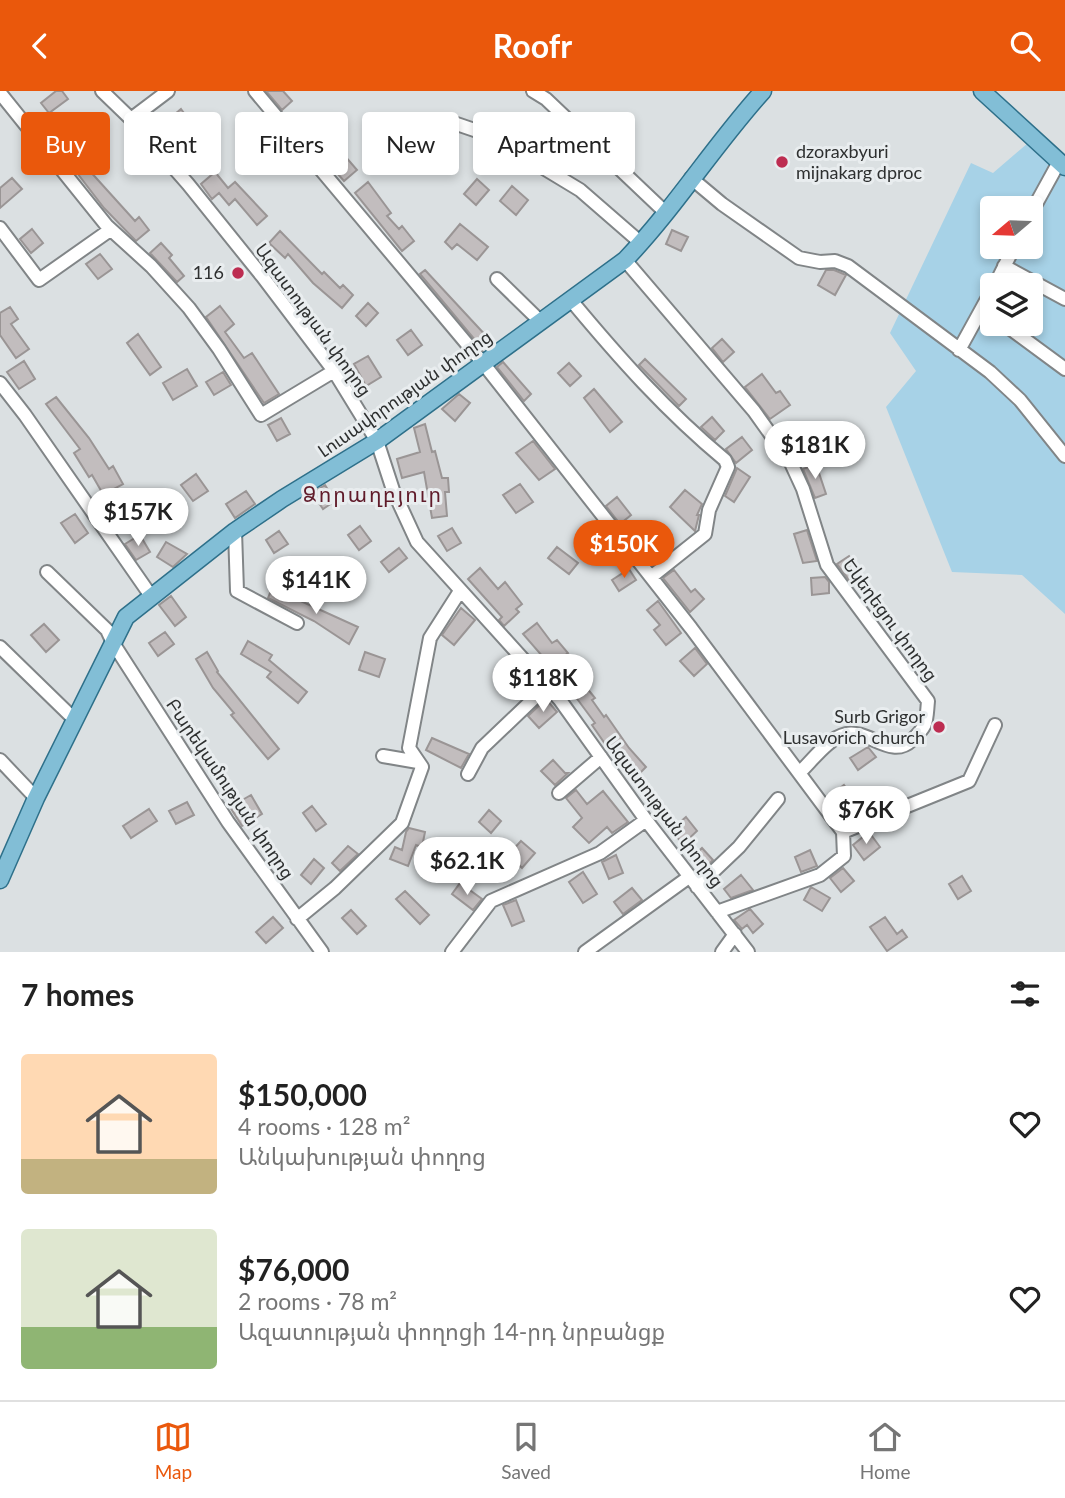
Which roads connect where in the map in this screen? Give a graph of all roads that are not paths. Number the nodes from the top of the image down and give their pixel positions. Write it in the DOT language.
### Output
graph roads {
  1 [pos="102,91"];
  2 [pos="168,91"];
  3 [pos="255,91"];
  4 [pos="533,91"];
  5 [pos="763,91"];
  6 [pos="982,91"];
  7 [pos="0,93"];
  8 [pos="124,112"];
  9 [pos="140,112"];
  10 [pos="459,125"];
  11 [pos="1062,164"];
  12 [pos="178,175"];
  13 [pos="691,178"];
  14 [pos="1042,196"];
  15 [pos="665,212"];
  16 [pos="0,228"];
  17 [pos="110,230"];
  18 [pos="642,243"];
  19 [pos="1008,259"];
  20 [pos="625,260"];
  21 [pos="1004,266"];
  22 [pos="1001,273"];
  23 [pos="497,279"];
  24 [pos="570,299"];
  25 [pos="1065,299"];
  26 [pos="540,321"];
  27 [pos="980,321"];
  28 [pos="1020,336"];
  29 [pos="958,350"];
  30 [pos="483,363"];
  31 [pos="1065,369"];
  32 [pos="334,371"];
  33 [pos="0,383"];
  34 [pos="377,441"];
  35 [pos="1065,456"];
  36 [pos="235,531"];
  37 [pos="47,572"];
  38 [pos="651,577"];
  39 [pos="460,591"];
  40 [pos="151,596"];
  41 [pos="297,623"];
  42 [pos="113,643"];
  43 [pos="0,647"];
  44 [pos="547,686"];
  45 [pos="74,719"];
  46 [pos="995,725"];
  47 [pos="383,756"];
  48 [pos="601,757"];
  49 [pos="0,760"];
  50 [pos="418,762"];
  51 [pos="799,773"];
  52 [pos="468,774"];
  53 [pos="559,793"];
  54 [pos="36,797"];
  55 [pos="778,799"];
  56 [pos="646,820"];
  57 [pos="843,832"];
  58 [pos="0,880"];
  59 [pos="693,882"];
  60 [pos="717,912"];
  61 [pos="297,919"];
  62 [pos="735,935"];
  63 [pos="322,952"];
  64 [pos="452,952"];
  65 [pos="585,952"];
  66 [pos="722,952"];
  67 [pos="748,952"];
  1 -- 8 [label="street, Ազատության փողոց"];
  2 -- 9 [label="street"];
  3 -- 30 [label="street"];
  4 -- 15 [label="street"];
  5 -- 13 [label="main road, Լուսավորության փողոց"];
  6 -- 11 [label="main road"];
  7 -- 17 [label="street"];
  10 -- 18 [label="street"];
  11 -- 14 [label="street"];
  12 -- 32 [label="street, Ազատության փողոց"];
  13 -- 15 [label="main road, Լուսավորության փողոց"];
  13 -- 29 [label="street"];
  15 -- 18 [label="main road, Լուսավորության փողոց"];
  16 -- 17 [label="street"];
  17 -- 32 [label="street"];
  18 -- 20 [label="main road, Լուսավորության փողոց"];
  19 -- 21 [label="street"];
  20 -- 24 [label="main road, Լուսավորության փողոց"];
  20 -- 51 [label="street, Եկեղեցու փողոց"];
  21 -- 22 [label="street"];
  21 -- 25 [label="street"];
  23 -- 26 [label="street"];
  24 -- 26 [label="main road, Լուսավորության փողոց"];
  24 -- 38 [label="street"];
  26 -- 30 [label="main road, Լուսավորության փողոց"];
  27 -- 29 [label="street"];
  28 -- 31 [label="street"];
  29 -- 35 [label="street"];
  30 -- 34 [label="main road, Լուսավորության փողոց"];
  30 -- 38 [label="street"];
  32 -- 34 [label="street, Ազատության փողոց"];
  33 -- 40 [label="street"];
  34 -- 36 [label="main road, Լուսավորության փողոց"];
  34 -- 39 [label="street, Ազատության փողոց"];
  36 -- 40 [label="main road, Լուսավորության փողոց"];
  36 -- 41 [label="street"];
  37 -- 42 [label="street, Բարեկամության փողոց"];
  38 -- 51 [label="street"];
  39 -- 44 [label="street, Ազատության փողոց"];
  39 -- 50 [label="street"];
  40 -- 42 [label="main road, Լուսավորության փողոց"];
  42 -- 45 [label="main road, Լուսավորության փողոց"];
  42 -- 61 [label="street, Բարեկամության փողոց"];
  43 -- 45 [label="street"];
  44 -- 48 [label="street, Ազատության փողոց"];
  44 -- 52 [label="street"];
  45 -- 54 [label="main road, Լուսավորության փողոց"];
  46 -- 57 [label="street"];
  47 -- 50 [label="street"];
  48 -- 53 [label="street"];
  48 -- 56 [label="street, Ազատության փողոց"];
  49 -- 54 [label="street"];
  50 -- 61 [label="street"];
  51 -- 57 [label="street"];
  54 -- 58 [label="main road, Լուսավորության փողոց"];
  55 -- 59 [label="street"];
  56 -- 59 [label="street, Ազատության փողոց"];
  56 -- 64 [label="street"];
  57 -- 60 [label="street"];
  59 -- 60 [label="street, Ազատության փողոց"];
  59 -- 65 [label="street"];
  60 -- 62 [label="street, Ազատության փողոց"];
  61 -- 63 [label="street, Բարեկամության փողոց"];
  62 -- 66 [label="street"];
  62 -- 67 [label="street, Ազատության փողոց"];
}
